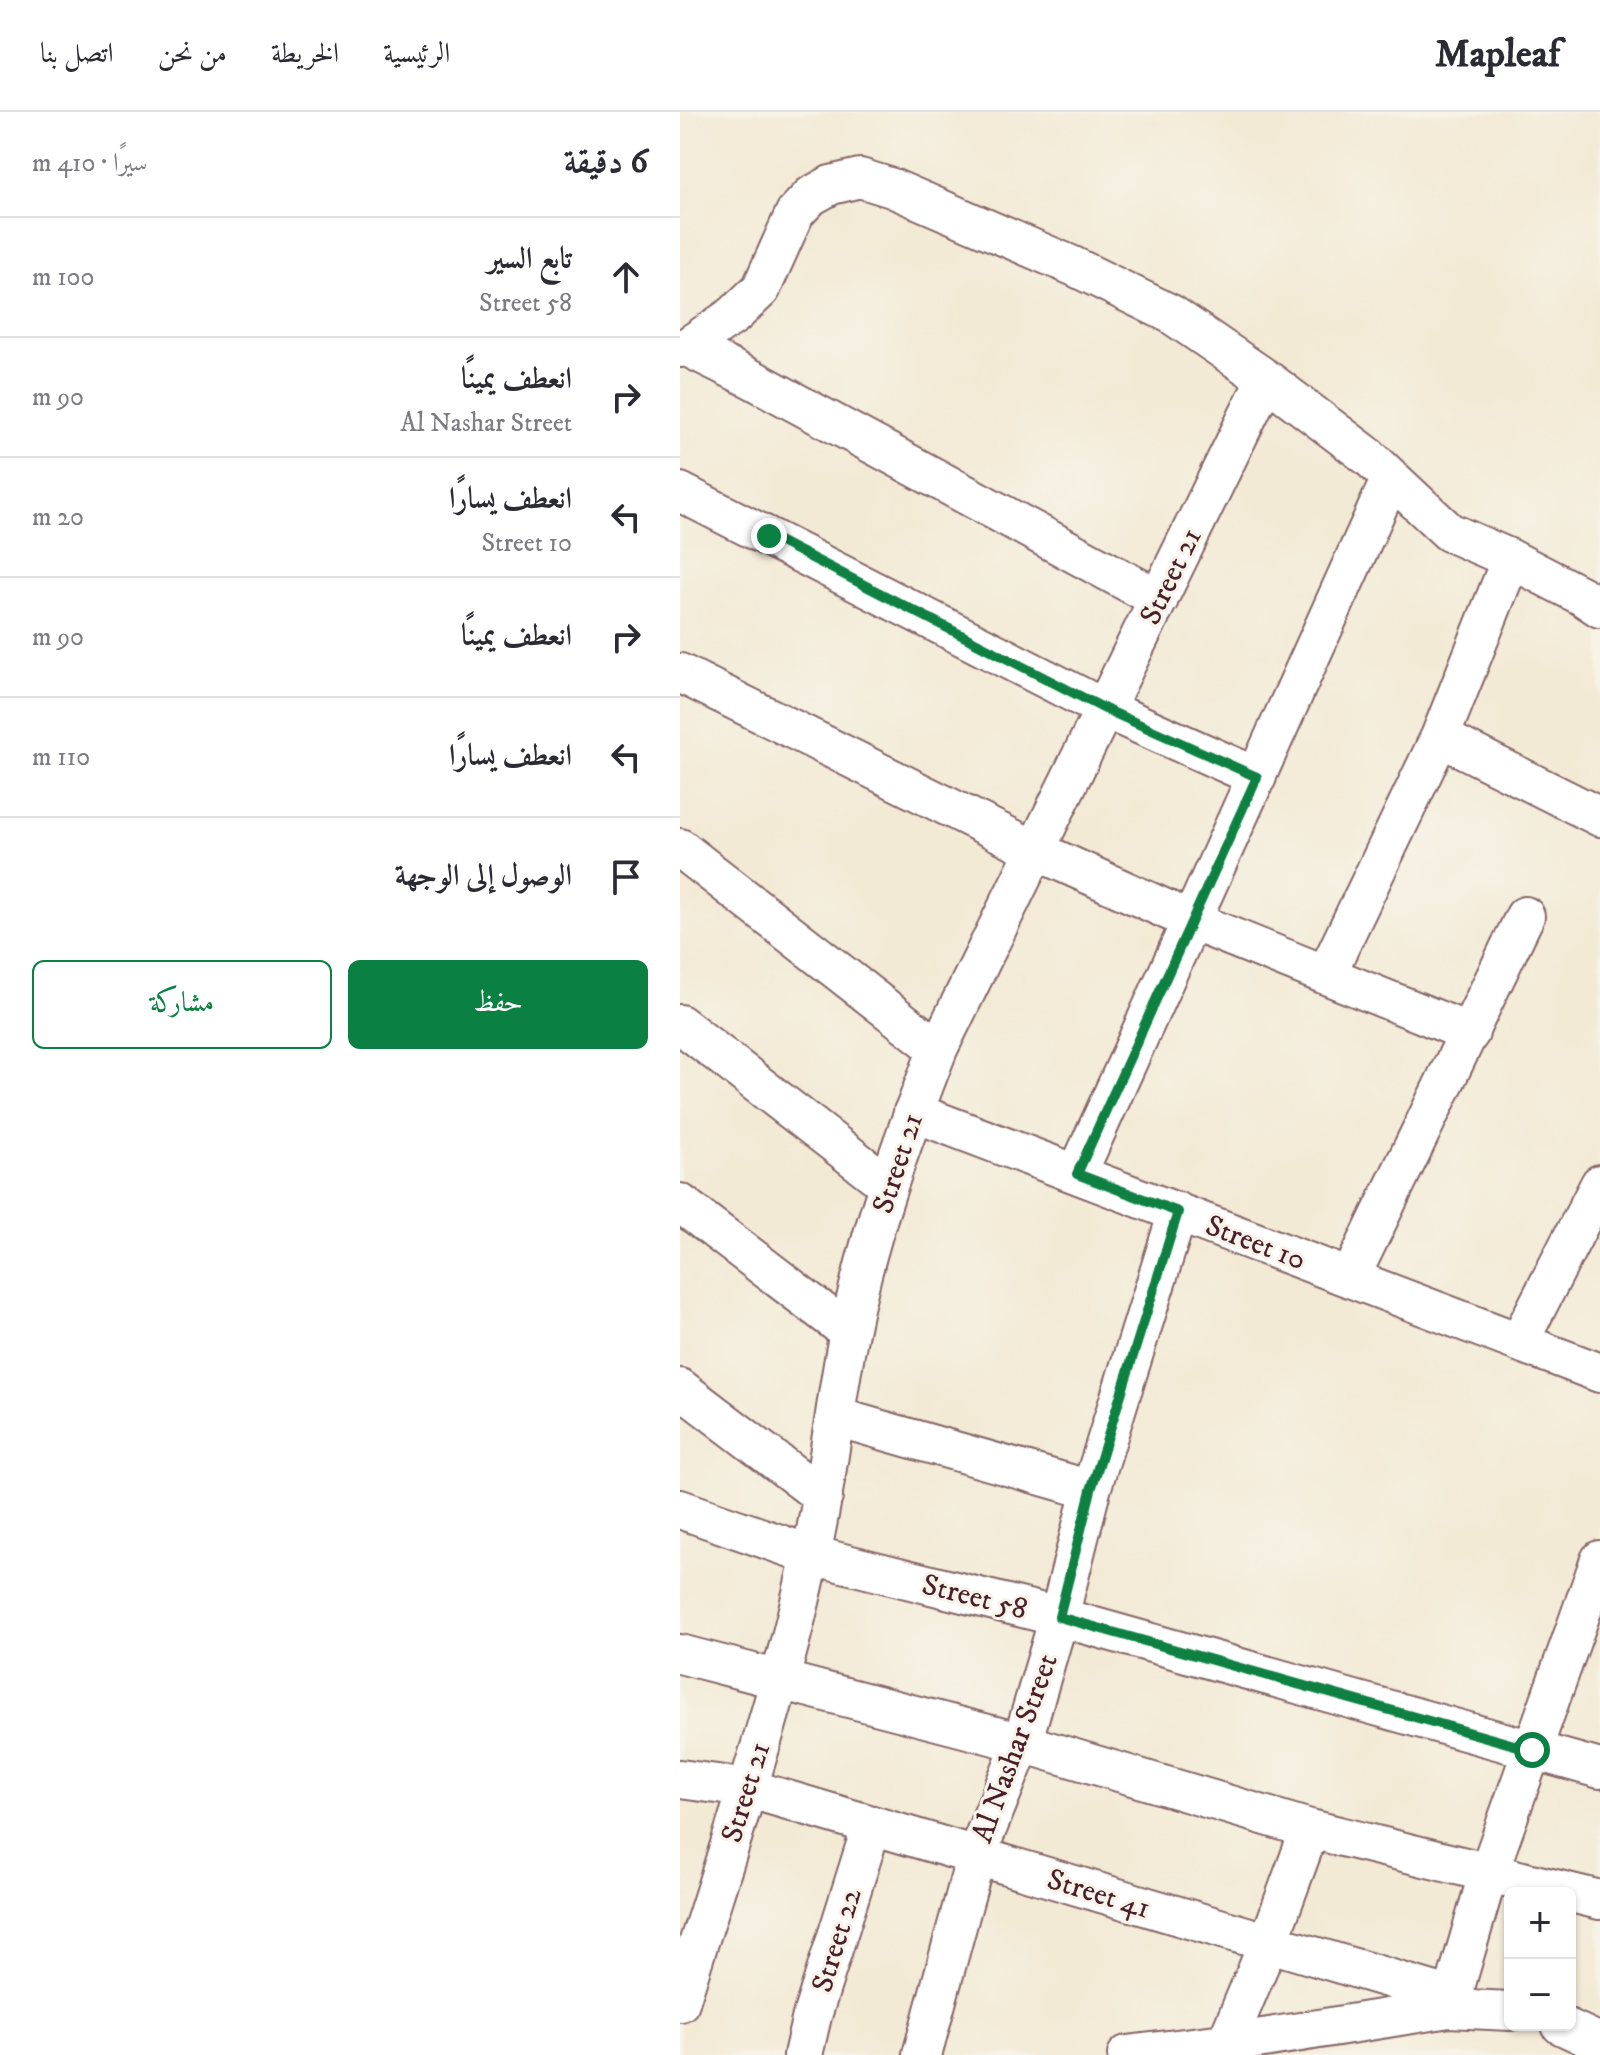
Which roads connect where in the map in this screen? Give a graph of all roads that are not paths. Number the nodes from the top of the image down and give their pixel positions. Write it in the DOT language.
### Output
graph roads {
  1 [pos="684,347"];
  2 [pos="1266,379"];
  3 [pos="1391,478"];
  4 [pos="680,492"];
  5 [pos="1511,559"];
  6 [pos="1159,599"];
  7 [pos="1600,608"];
  8 [pos="680,673"];
  9 [pos="1105,709"];
  10 [pos="1440,737"];
  11 [pos="1257,777"];
  12 [pos="1600,817"];
  13 [pos="680,848"];
  14 [pos="1035,850"];
  15 [pos="1525,916"];
  16 [pos="1192,921"];
  17 [pos="1326,975"];
  18 [pos="680,1024"];
  19 [pos="1470,1033"];
  20 [pos="938,1049"];
  21 [pos="913,1112"];
  22 [pos="1077,1174"];
  23 [pos="887,1184"];
  24 [pos="1600,1184"];
  25 [pos="680,1203"];
  26 [pos="1178,1212"];
  27 [pos="1350,1278"];
  28 [pos="849,1332"];
  29 [pos="1519,1342"];
  30 [pos="1600,1373"];
  31 [pos="680,1388"];
  32 [pos="836,1417"];
  33 [pos="1091,1490"];
  34 [pos="823,1497"];
  35 [pos="680,1509"];
  36 [pos="811,1555"];
  37 [pos="1600,1560"];
  38 [pos="1059,1617"];
  39 [pos="680,1654"];
  40 [pos="780,1680"];
  41 [pos="1022,1743"];
  42 [pos="1532,1750"];
  43 [pos="1600,1769"];
  44 [pos="680,1779"];
  45 [pos="747,1788"];
  46 [pos="872,1825"];
  47 [pos="1310,1829"];
  48 [pos="976,1856"];
  49 [pos="1489,1871"];
  50 [pos="1600,1900"];
  51 [pos="1268,1944"];
  52 [pos="680,2002"];
  53 [pos="1450,2002"];
  54 [pos="1504,2010"];
  55 [pos="1573,2031"];
  56 [pos="1600,2044"];
  57 [pos="1205,2048"];
  58 [pos="803,2055"];
  59 [pos="922,2055"];
  60 [pos="1127,2055"];
  61 [pos="1592,2055"];
  1 -- 2 [label="street"];
  1 -- 6 [label="street"];
  2 -- 3 [label="street"];
  2 -- 6 [label="street, Street 21"];
  3 -- 5 [label="street"];
  3 -- 11 [label="street"];
  4 -- 9 [label="street"];
  5 -- 7 [label="street"];
  5 -- 10 [label="street"];
  6 -- 9 [label="street, Street 21"];
  8 -- 14 [label="street"];
  9 -- 11 [label="street"];
  9 -- 14 [label="street, Street 21"];
  10 -- 12 [label="street"];
  10 -- 17 [label="street"];
  11 -- 16 [label="street"];
  13 -- 20 [label="street"];
  14 -- 16 [label="street"];
  14 -- 20 [label="street, Street 21"];
  15 -- 19 [label="street"];
  16 -- 17 [label="street"];
  16 -- 22 [label="street"];
  17 -- 19 [label="street"];
  18 -- 23 [label="street"];
  19 -- 27 [label="street"];
  20 -- 21 [label="street, Street 21"];
  21 -- 22 [label="street, Street 10"];
  21 -- 23 [label="street, Street 21"];
  22 -- 26 [label="street, Street 10"];
  23 -- 28 [label="street, Street 21"];
  24 -- 29 [label="street"];
  25 -- 28 [label="street"];
  26 -- 27 [label="street, Street 10"];
  26 -- 33 [label="street, Al Nashar Street"];
  27 -- 29 [label="street, Street 10"];
  28 -- 32 [label="street, Street 21"];
  29 -- 30 [label="street, Street 10"];
  31 -- 34 [label="street"];
  32 -- 33 [label="street"];
  32 -- 34 [label="street, Street 21"];
  33 -- 38 [label="street, Al Nashar Street"];
  34 -- 36 [label="street, Street 21"];
  35 -- 36 [label="street, Street 58"];
  36 -- 38 [label="street, Street 58"];
  36 -- 40 [label="street, Street 21"];
  37 -- 42 [label="street"];
  38 -- 41 [label="street, Al Nashar Street"];
  38 -- 42 [label="street, Street 58"];
  39 -- 40 [label="street"];
  40 -- 41 [label="street"];
  40 -- 45 [label="street, Street 21"];
  41 -- 47 [label="street"];
  41 -- 48 [label="street, Al Nashar Street"];
  42 -- 43 [label="street, Street 58"];
  42 -- 49 [label="street"];
  44 -- 45 [label="street, Street 41"];
  45 -- 46 [label="street, Street 41"];
  45 -- 52 [label="street, Street 21"];
  46 -- 48 [label="street, Street 41"];
  46 -- 58 [label="street, Street 22"];
  47 -- 49 [label="street"];
  47 -- 51 [label="street"];
  48 -- 51 [label="street, Street 41"];
  48 -- 59 [label="street, Al Nashar Street"];
  49 -- 50 [label="street"];
  49 -- 53 [label="street"];
  51 -- 53 [label="street, Street 41"];
  51 -- 57 [label="street"];
  53 -- 54 [label="street"];
  53 -- 57 [label="street"];
  55 -- 56 [label="street"];
  56 -- 61 [label="street"];
  57 -- 60 [label="street"];
}
